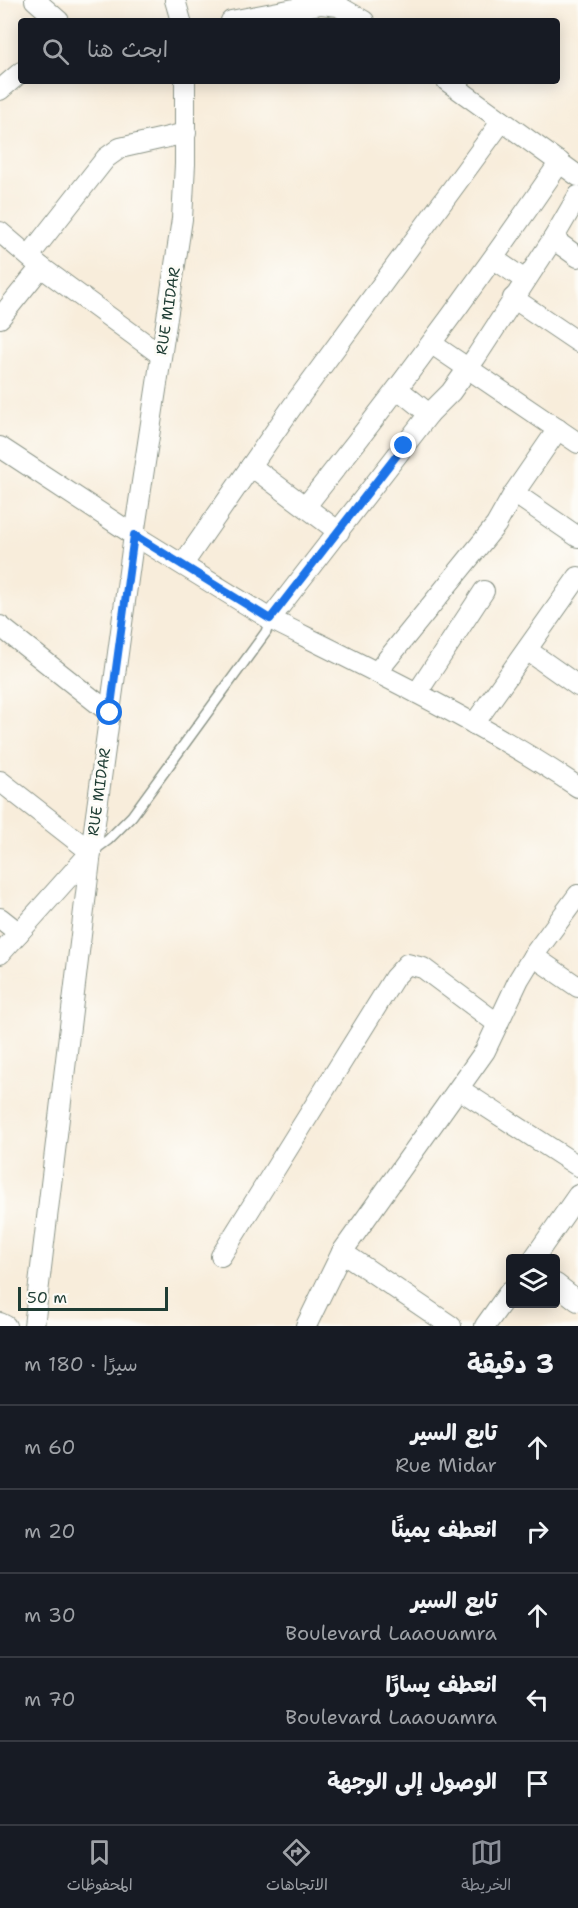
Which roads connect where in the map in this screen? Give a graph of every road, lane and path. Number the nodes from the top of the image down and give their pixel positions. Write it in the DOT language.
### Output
graph roads {
  1 [pos="35,0"];
  2 [pos="175,0"];
  3 [pos="56,18"];
  4 [pos="180,18"];
  5 [pos="247,18"];
  6 [pos="359,18"];
  7 [pos="18,75"];
  8 [pos="185,84"];
  9 [pos="451,84"];
  10 [pos="0,90"];
  11 [pos="502,121"];
  12 [pos="186,134"];
  13 [pos="560,162"];
  14 [pos="578,176"];
  15 [pos="578,196"];
  16 [pos="0,232"];
  17 [pos="553,239"];
  18 [pos="578,257"];
  19 [pos="494,259"];
  20 [pos="35,262"];
  21 [pos="525,280"];
  22 [pos="513,298"];
  23 [pos="0,318"];
  24 [pos="578,342"];
  25 [pos="432,344"];
  26 [pos="161,355"];
  27 [pos="468,368"];
  28 [pos="398,389"];
  29 [pos="429,414"];
  30 [pos="558,429"];
  31 [pos="578,443"];
  32 [pos="0,447"];
  33 [pos="251,466"];
  34 [pos="514,493"];
  35 [pos="306,506"];
  36 [pos="339,531"];
  37 [pos="134,535"];
  38 [pos="578,537"];
  39 [pos="183,564"];
  40 [pos="577,581"];
  41 [pos="484,591"];
  42 [pos="270,619"];
  43 [pos="0,626"];
  44 [pos="527,650"];
  45 [pos="377,672"];
  46 [pos="578,686"];
  47 [pos="417,693"];
  48 [pos="110,713"];
  49 [pos="474,724"];
  50 [pos="0,781"];
  51 [pos="577,784"];
  52 [pos="91,852"];
  53 [pos="578,895"];
  54 [pos="0,918"];
  55 [pos="19,933"];
  56 [pos="0,954"];
  57 [pos="533,956"];
  58 [pos="578,987"];
  59 [pos="498,1024"];
  60 [pos="459,1089"];
  61 [pos="578,1166"];
  62 [pos="578,1195"];
  63 [pos="571,1220"];
  64 [pos="342,1252"];
  65 [pos="538,1254"];
  66 [pos="221,1256"];
  67 [pos="560,1288"];
  68 [pos="506,1297"];
  69 [pos="578,1301"];
  70 [pos="316,1304"];
  71 [pos="0,1323"];
  72 [pos="6,1326"];
  73 [pos="34,1326"];
  74 [pos="306,1326"];
  75 [pos="320,1326"];
  76 [pos="451,1326"];
  77 [pos="485,1326"];
  1 -- 3 [label="street"];
  2 -- 4 [label="street"];
  5 -- 6 [label="street"];
  7 -- 10 [label="street"];
  8 -- 12 [label="street, RUE MIDAR"];
  9 -- 11 [label="street"];
  11 -- 13 [label="street"];
  11 -- 33 [label="street"];
  12 -- 20 [label="street"];
  12 -- 26 [label="street, RUE MIDAR"];
  13 -- 14 [label="street"];
  13 -- 19 [label="street"];
  15 -- 17 [label="street"];
  16 -- 20 [label="street"];
  17 -- 18 [label="street"];
  17 -- 21 [label="street"];
  19 -- 21 [label="street"];
  19 -- 25 [label="street"];
  20 -- 23 [label="street"];
  20 -- 26 [label="street"];
  21 -- 22 [label="street"];
  22 -- 24 [label="street"];
  22 -- 27 [label="street"];
  25 -- 27 [label="street"];
  25 -- 28 [label="street"];
  26 -- 37 [label="street, RUE MIDAR"];
  27 -- 29 [label="street"];
  27 -- 30 [label="street"];
  28 -- 29 [label="street"];
  28 -- 35 [label="street"];
  29 -- 36 [label="street"];
  30 -- 31 [label="street"];
  30 -- 34 [label="street"];
  32 -- 37 [label="street"];
  33 -- 35 [label="street"];
  33 -- 39 [label="street"];
  34 -- 38 [label="street"];
  34 -- 45 [label="street"];
  35 -- 36 [label="street"];
  36 -- 42 [label="street"];
  37 -- 39 [label="street"];
  37 -- 48 [label="street, RUE MIDAR"];
  39 -- 42 [label="street"];
  40 -- 44 [label="street"];
  41 -- 47 [label="street"];
  42 -- 45 [label="street"];
  42 -- 52 [label="lane"];
  43 -- 48 [label="street"];
  44 -- 46 [label="street"];
  44 -- 49 [label="street"];
  45 -- 47 [label="street"];
  47 -- 49 [label="street"];
  48 -- 52 [label="street, RUE MIDAR"];
  49 -- 51 [label="street"];
  50 -- 52 [label="street"];
  52 -- 55 [label="street"];
  52 -- 73 [label="street, RUE MIDAR"];
  53 -- 57 [label="street"];
  54 -- 55 [label="street"];
  55 -- 56 [label="street"];
  57 -- 58 [label="street"];
  57 -- 59 [label="street"];
  59 -- 60 [label="street"];
  59 -- 66 [label="street"];
  60 -- 61 [label="street"];
  60 -- 64 [label="street"];
  62 -- 63 [label="street"];
  63 -- 65 [label="street"];
  64 -- 70 [label="street"];
  64 -- 76 [label="street"];
  67 -- 69 [label="street"];
  68 -- 77 [label="street"];
  70 -- 74 [label="street"];
  70 -- 75 [label="lane"];
  71 -- 72 [label="street"];
}
